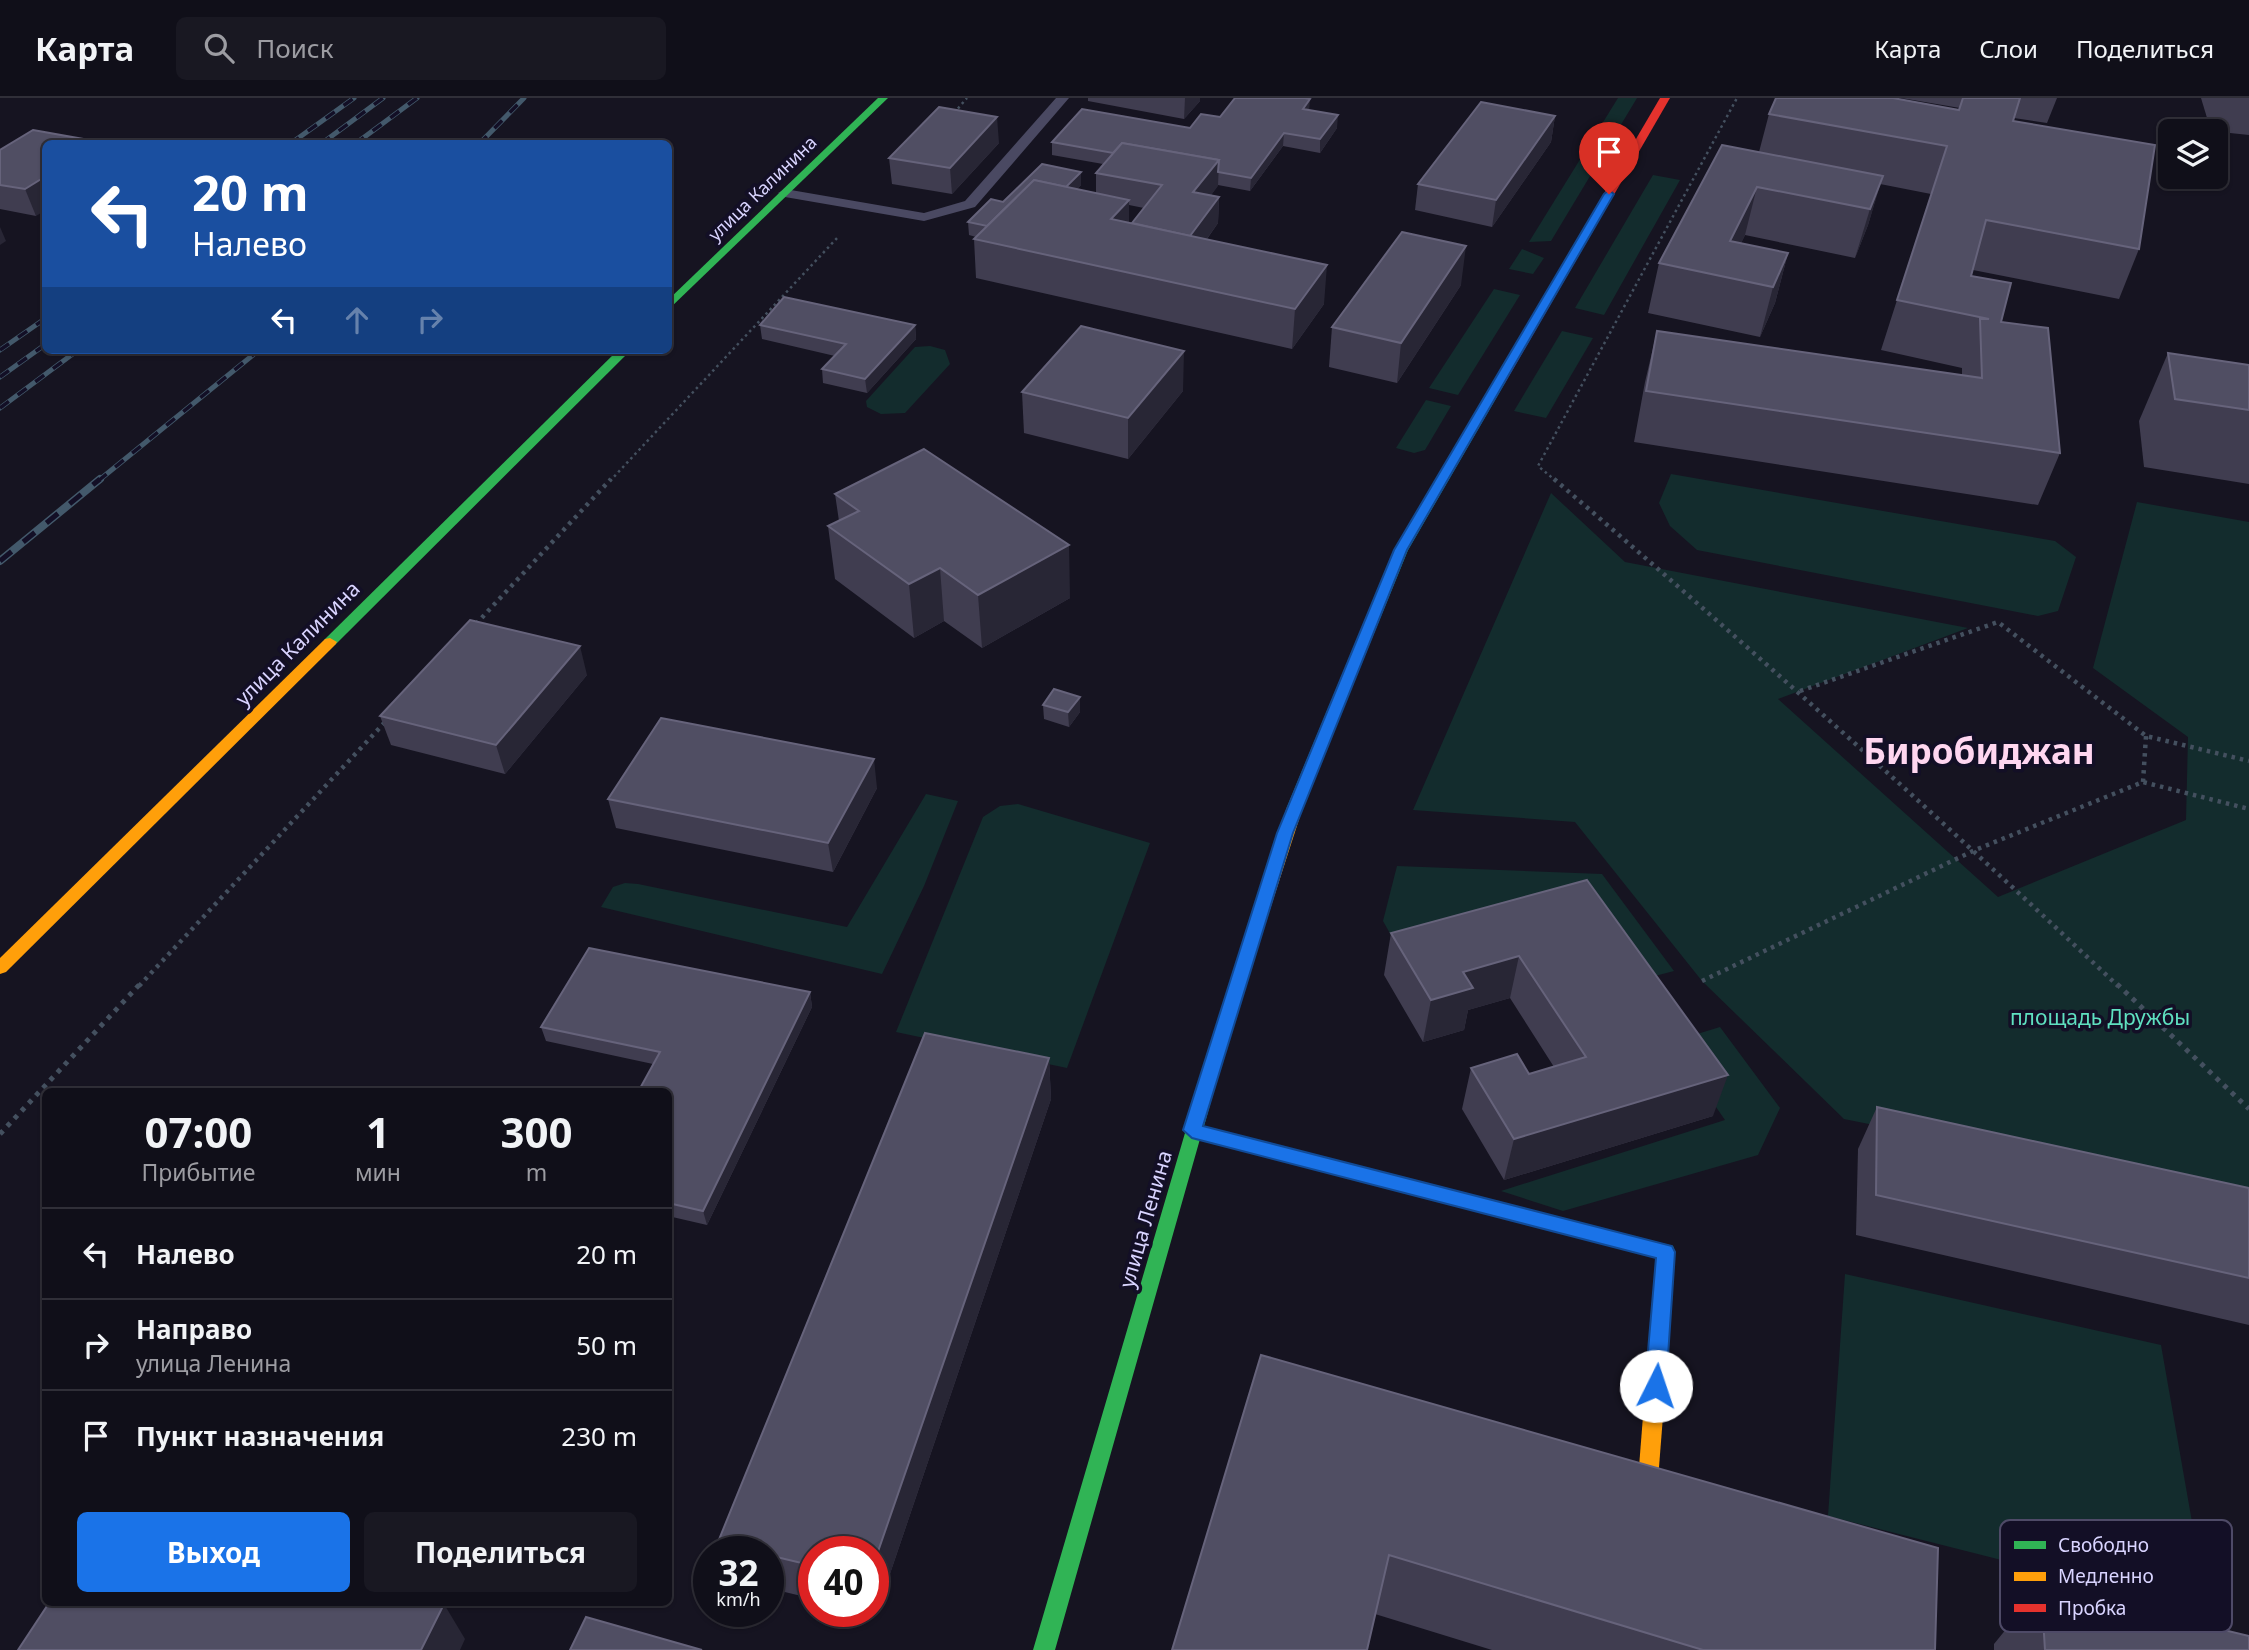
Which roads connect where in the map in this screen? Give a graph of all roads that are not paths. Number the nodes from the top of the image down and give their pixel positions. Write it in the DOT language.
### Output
graph roads {
  1 [pos="883,98"];
  2 [pos="1063,98"];
  3 [pos="1665,98"];
  4 [pos="785,193"];
  5 [pos="672,303"];
  6 [pos="621,354"];
  7 [pos="0,968"];
  8 [pos="1192,1130"];
  9 [pos="1649,1467"];
  10 [pos="1044,1650"];
  1 -- 4 [label="street, улица Калинина"];
  2 -- 4 [label="lane"];
  3 -- 8 [label="street, улица Ленина"];
  4 -- 5 [label="street, улица Калинина"];
  6 -- 7 [label="street, улица Калинина"];
  8 -- 9 [label="street"];
  8 -- 10 [label="street, улица Ленина"];
}
